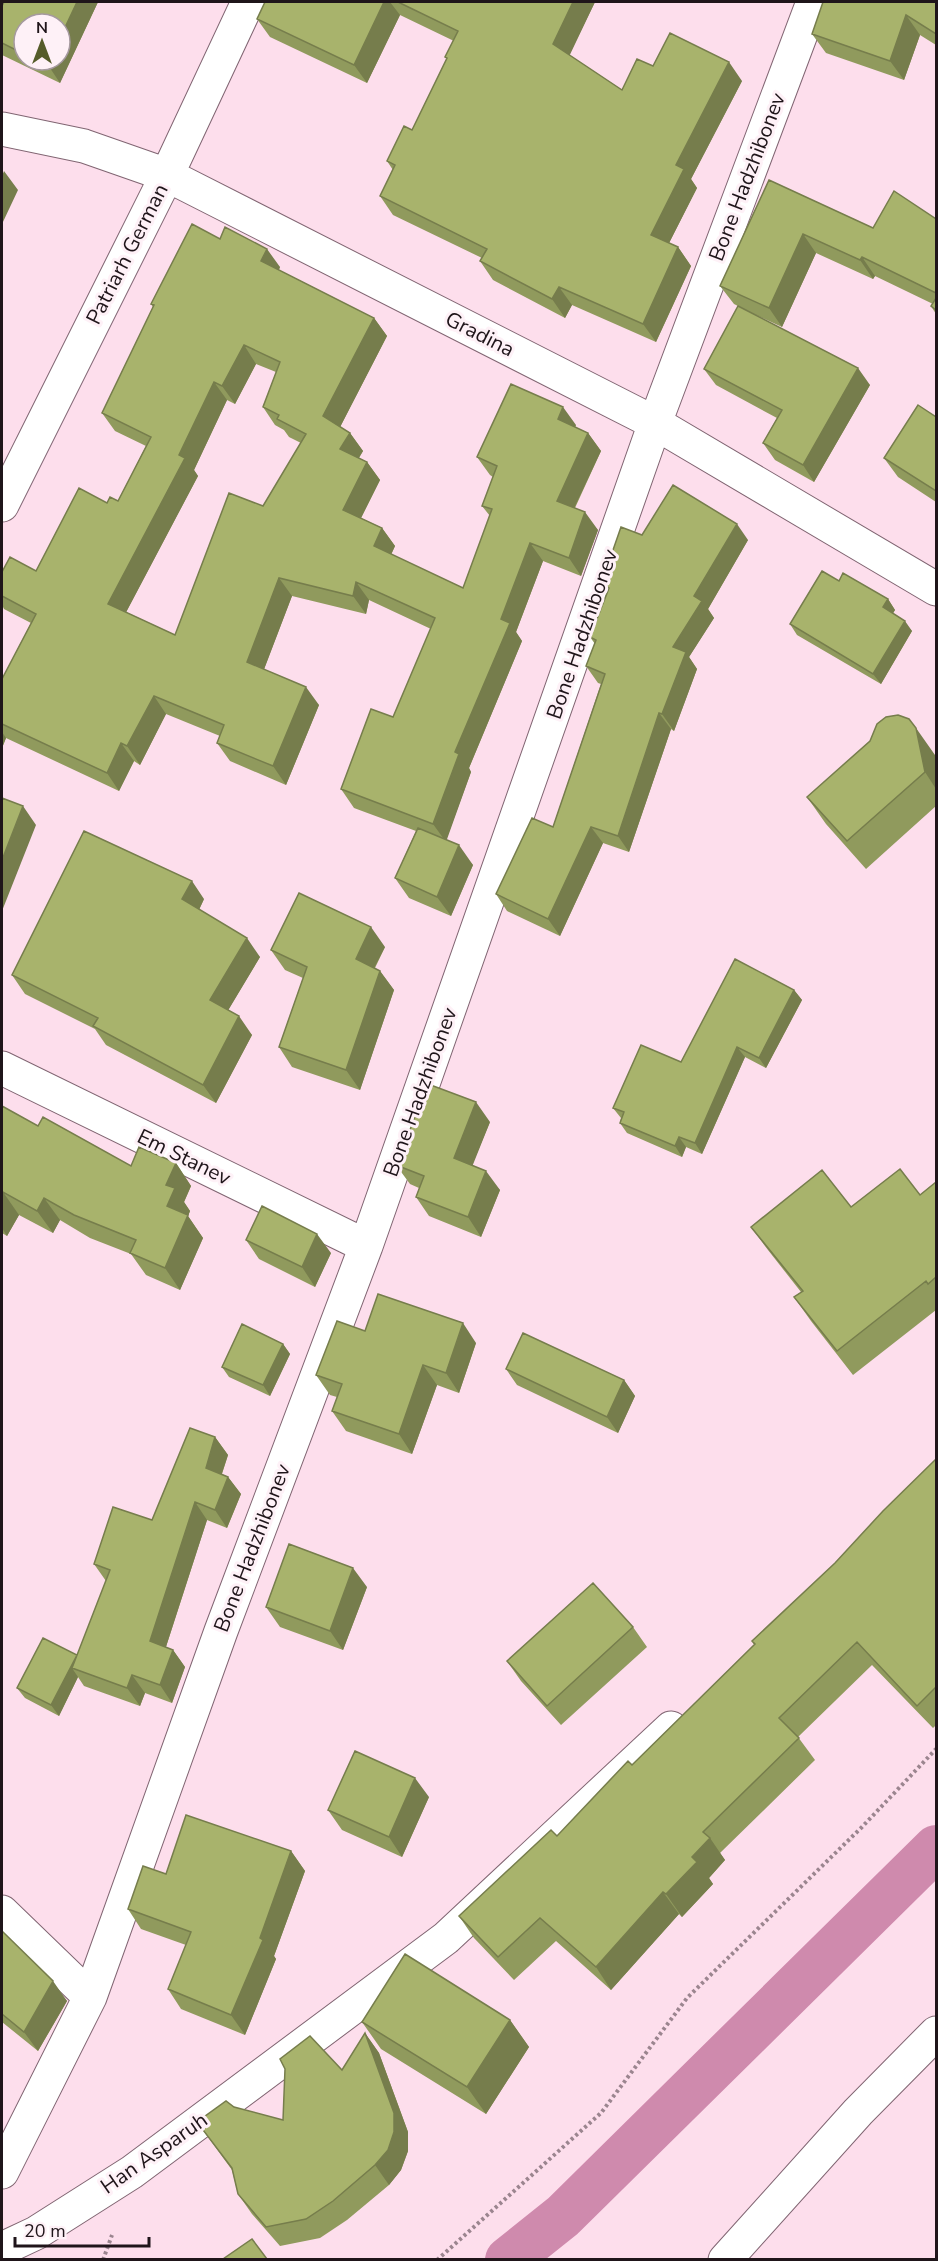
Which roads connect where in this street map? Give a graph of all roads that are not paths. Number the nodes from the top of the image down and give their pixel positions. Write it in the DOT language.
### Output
graph roads {
  1 [pos="248,2"];
  2 [pos="813,2"];
  3 [pos="2,129"];
  4 [pos="167,175"];
  5 [pos="655,423"];
  6 [pos="2,505"];
  7 [pos="936,589"];
  8 [pos="2,1068"];
  9 [pos="366,1246"];
  10 [pos="690,1710"];
  11 [pos="2,1912"];
  12 [pos="90,1997"];
  13 [pos="936,2033"];
  14 [pos="2,2172"];
  15 [pos="2,2248"];
  16 [pos="724,2259"];
  1 -- 4 [label="street, Patriarh German"];
  2 -- 5 [label="street, Bone Hadzhibonev"];
  3 -- 4 [label="street, Gradina"];
  4 -- 5 [label="street, Gradina"];
  4 -- 6 [label="street, Patriarh German"];
  5 -- 7 [label="street, Gradina"];
  5 -- 9 [label="street, Bone Hadzhibonev"];
  8 -- 9 [label="street, Em Stanev"];
  9 -- 12 [label="street, Bone Hadzhibonev"];
  10 -- 15 [label="street, Han Asparuh"];
  11 -- 12 [label="street"];
  12 -- 14 [label="street, Bone Hadzhibonev"];
  13 -- 16 [label="street"];
}
